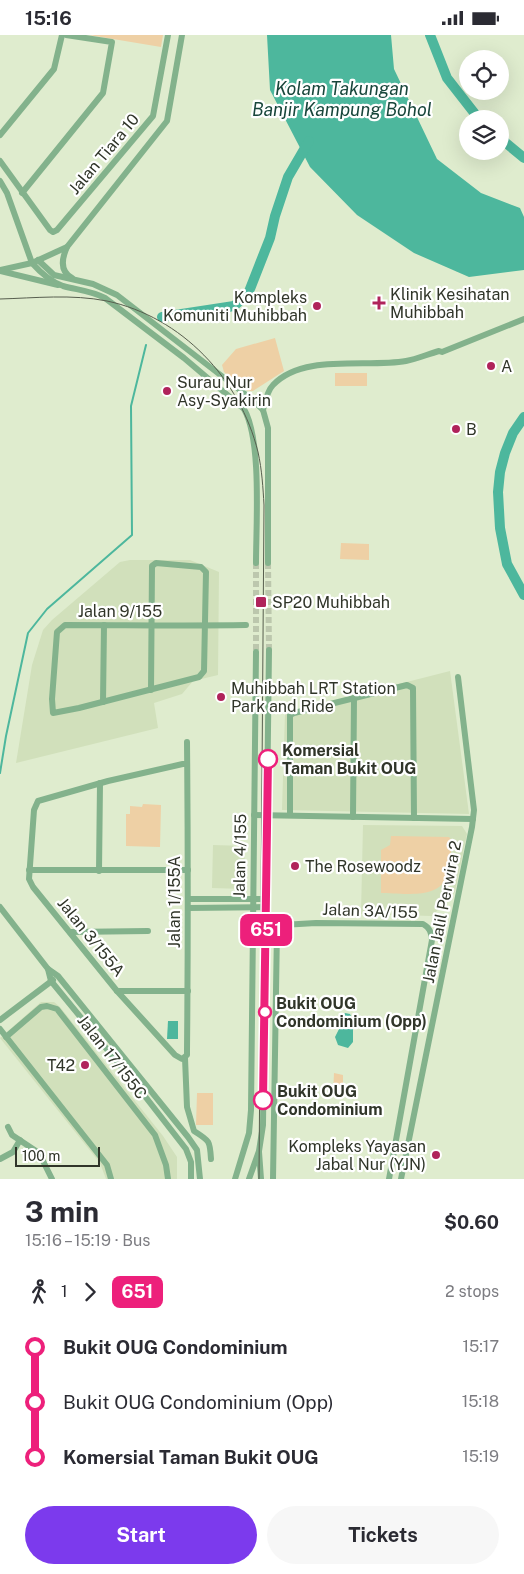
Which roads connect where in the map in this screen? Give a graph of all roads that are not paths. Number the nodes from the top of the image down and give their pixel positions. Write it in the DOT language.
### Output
graph roads {
  1 [pos="62,35"];
  2 [pos="66,35"];
  3 [pos="168,38"];
  4 [pos="182,39"];
  5 [pos="0,135"];
  6 [pos="0,161"];
  7 [pos="0,181"];
  8 [pos="22,193"];
  9 [pos="67,247"];
  10 [pos="35,262"];
  11 [pos="0,271"];
  12 [pos="76,280"];
  13 [pos="62,286"];
  14 [pos="524,315"];
  15 [pos="524,319"];
  16 [pos="442,350"];
  17 [pos="263,410"];
  18 [pos="256,563"];
  19 [pos="268,563"];
  20 [pos="104,625"];
  21 [pos="152,625"];
  22 [pos="205,625"];
  23 [pos="246,625"];
  24 [pos="269,650"];
  25 [pos="256,652"];
  26 [pos="458,677"];
  27 [pos="151,690"];
  28 [pos="354,698"];
  29 [pos="103,702"];
  30 [pos="187,742"];
  31 [pos="187,763"];
  32 [pos="100,783"];
  33 [pos="254,815"];
  34 [pos="268,815"];
  35 [pos="290,815"];
  36 [pos="353,817"];
  37 [pos="414,818"];
  38 [pos="473,819"];
  39 [pos="30,870"];
  40 [pos="188,870"];
  41 [pos="99,871"];
  42 [pos="188,899"];
  43 [pos="253,899"];
  44 [pos="266,899"];
  45 [pos="0,907"];
  46 [pos="253,907"];
  47 [pos="266,907"];
  48 [pos="188,908"];
  49 [pos="148,931"];
  50 [pos="70,932"];
  51 [pos="48,969"];
  52 [pos="58,976"];
  53 [pos="51,981"];
  54 [pos="117,991"];
  55 [pos="188,991"];
  56 [pos="0,1020"];
  57 [pos="0,1029"];
  58 [pos="6,1037"];
  59 [pos="183,1059"];
  60 [pos="8,1127"];
  61 [pos="20,1140"];
  62 [pos="259,1151"];
  63 [pos="0,1159"];
  64 [pos="211,1159"];
  65 [pos="52,1179"];
  66 [pos="111,1179"];
  67 [pos="168,1179"];
  68 [pos="191,1179"];
  69 [pos="200,1179"];
  70 [pos="235,1179"];
  71 [pos="249,1179"];
  72 [pos="261,1179"];
  73 [pos="273,1179"];
  74 [pos="388,1179"];
  75 [pos="401,1179"];
  1 -- 5 [label="street"];
  2 -- 8 [label="street"];
  3 -- 4 [label="street"];
  3 -- 8 [label="street, Jalan Tiara 10"];
  4 -- 9 [label="street"];
  6 -- 8 [label="street"];
  7 -- 10 [label="street"];
  9 -- 10 [label="street"];
  9 -- 12 [label="street"];
  10 -- 11 [label="street"];
  10 -- 12 [label="street"];
  10 -- 13 [label="street"];
  11 -- 13 [label="street"];
  12 -- 17 [label="street"];
  13 -- 18 [label="street"];
  14 -- 16 [label="street"];
  15 -- 16 [label="street"];
  16 -- 17 [label="street"];
  17 -- 19 [label="street"];
  20 -- 21 [label="street, Jalan 9/155"];
  20 -- 29 [label="street"];
  20 -- 29 [label="street, Jalan 9/155"];
  21 -- 22 [label="street, Jalan 9/155"];
  21 -- 22 [label="street"];
  21 -- 27 [label="street"];
  22 -- 23 [label="street, Jalan 9/155"];
  22 -- 27 [label="street, Jalan 9/155"];
  24 -- 34 [label="street, Jalan 4/155"];
  25 -- 33 [label="street, Jalan 4/155"];
  26 -- 38 [label="street, Jalan Jalil Perwira 2"];
  27 -- 29 [label="street, Jalan 9/155"];
  28 -- 35 [label="street"];
  28 -- 36 [label="street"];
  28 -- 37 [label="street"];
  30 -- 31 [label="street, Jalan 1/155A"];
  31 -- 32 [label="street"];
  31 -- 40 [label="street, Jalan 1/155A"];
  32 -- 39 [label="street, Jalan 3/155A"];
  32 -- 41 [label="street"];
  33 -- 34 [label="street"];
  33 -- 43 [label="street, Jalan 4/155"];
  34 -- 35 [label="street"];
  34 -- 44 [label="street, Jalan 4/155"];
  35 -- 36 [label="street"];
  36 -- 37 [label="street"];
  37 -- 38 [label="street"];
  38 -- 75 [label="street, Jalan Jalil Perwira 2"];
  39 -- 41 [label="street"];
  39 -- 50 [label="street, Jalan 3/155A"];
  40 -- 41 [label="street"];
  40 -- 42 [label="street, Jalan 1/155A"];
  42 -- 43 [label="street"];
  42 -- 48 [label="street, Jalan 1/155A"];
  43 -- 44 [label="street"];
  43 -- 46 [label="street, Jalan 4/155"];
  44 -- 47 [label="street, Jalan 4/155"];
  45 -- 51 [label="street"];
  46 -- 47 [label="street"];
  46 -- 48 [label="street"];
  46 -- 70 [label="street, Jalan 4/155"];
  47 -- 62 [label="street, Jalan 4/155"];
  48 -- 55 [label="street, Jalan 1/155A"];
  49 -- 50 [label="street"];
  50 -- 54 [label="street, Jalan 3/155A"];
  51 -- 52 [label="street"];
  51 -- 53 [label="street"];
  52 -- 53 [label="street"];
  52 -- 69 [label="street"];
  53 -- 56 [label="street"];
  53 -- 68 [label="street"];
  54 -- 55 [label="street"];
  54 -- 59 [label="street, Jalan 3/155A"];
  55 -- 59 [label="street, Jalan 1/155A"];
  57 -- 58 [label="street"];
  58 -- 66 [label="street"];
  58 -- 67 [label="street, Jalan 17/155C"];
  59 -- 64 [label="street, Jalan 1/155A"];
  60 -- 61 [label="street"];
  61 -- 63 [label="street"];
  61 -- 65 [label="street"];
  62 -- 71 [label="street, Jalan 4/155"];
  62 -- 72 [label="street"];
  73 -- 74 [label="street, Jalan 3A/155"];
}
